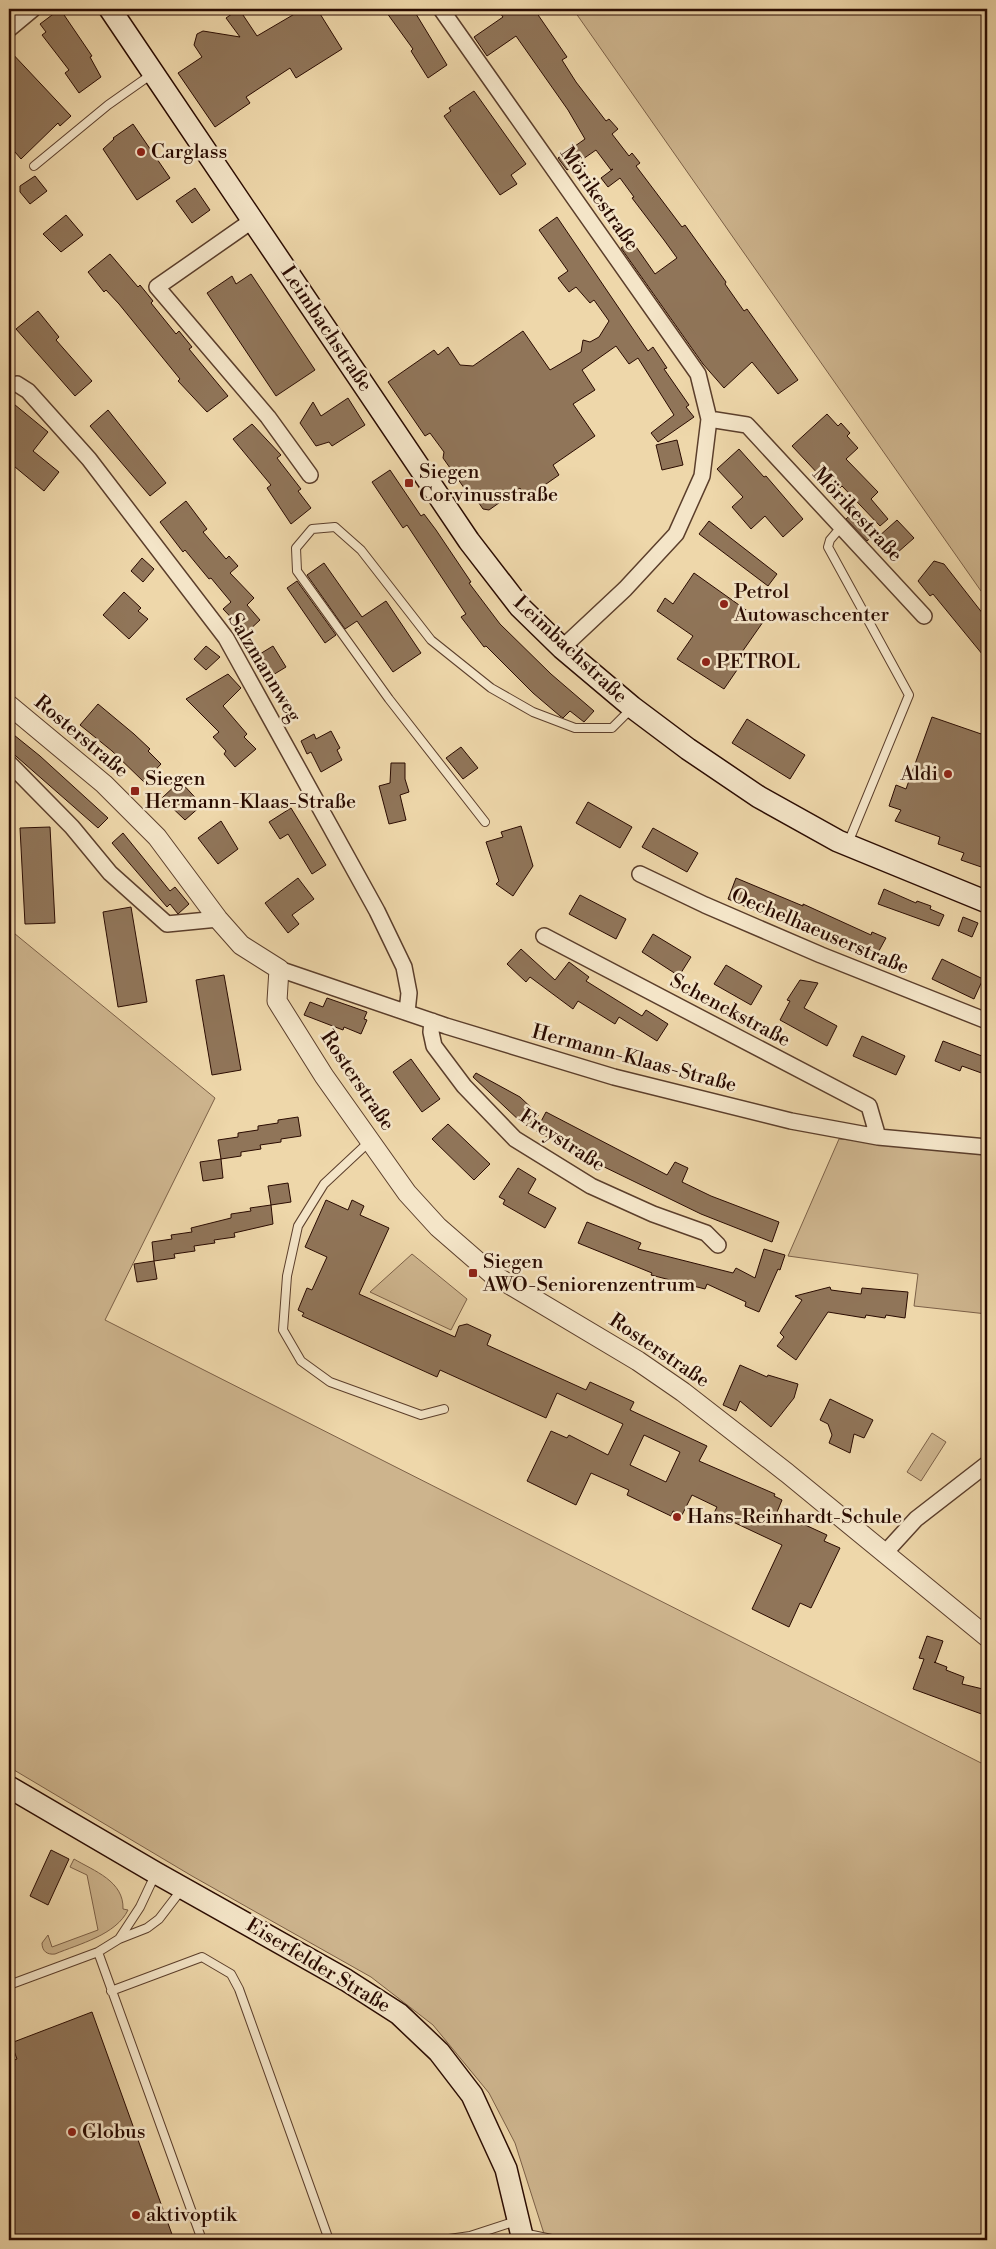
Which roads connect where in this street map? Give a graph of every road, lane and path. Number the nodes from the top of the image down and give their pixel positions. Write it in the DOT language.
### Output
graph roads {
  1 [pos="33,9"];
  2 [pos="110,9"];
  3 [pos="441,9"];
  4 [pos="9,29"];
  5 [pos="154,73"];
  6 [pos="34,166"];
  7 [pos="253,220"];
  8 [pos="17,384"];
  9 [pos="709,419"];
  10 [pos="310,475"];
  11 [pos="841,528"];
  12 [pos="924,616"];
  13 [pos="562,648"];
  14 [pos="9,705"];
  15 [pos="632,707"];
  16 [pos="9,763"];
  17 [pos="485,822"];
  18 [pos="847,844"];
  19 [pos="640,874"];
  20 [pos="987,902"];
  21 [pos="218,919"];
  22 [pos="544,936"];
  23 [pos="279,969"];
  24 [pos="407,1012"];
  25 [pos="432,1021"];
  26 [pos="987,1021"];
  27 [pos="878,1137"];
  28 [pos="370,1142"];
  29 [pos="987,1147"];
  30 [pos="718,1244"];
  31 [pos="444,1409"];
  32 [pos="987,1464"];
  33 [pos="884,1554"];
  34 [pos="987,1637"];
  35 [pos="9,1787"];
  36 [pos="156,1873"];
  37 [pos="183,1888"];
  38 [pos="119,1939"];
  39 [pos="98,1952"];
  40 [pos="9,1986"];
  41 [pos="111,1990"];
  42 [pos="521,2231"];
  43 [pos="202,2240"];
  44 [pos="329,2240"];
  45 [pos="442,2240"];
  46 [pos="556,2240"];
  1 -- 4 [label="street"];
  2 -- 5 [label="main road, Leimbachstraße"];
  3 -- 9 [label="street, Mörikestraße"];
  5 -- 6 [label="lane"];
  5 -- 7 [label="main road, Leimbachstraße"];
  7 -- 10 [label="street"];
  7 -- 13 [label="main road, Leimbachstraße"];
  8 -- 24 [label="street, Salzmannweg"];
  9 -- 11 [label="street, Mörikestraße"];
  9 -- 13 [label="street, Mörikestraße"];
  11 -- 12 [label="street, Mörikestraße"];
  11 -- 18 [label="lane"];
  13 -- 15 [label="main road, Leimbachstraße"];
  14 -- 21 [label="street, Rosterstraße"];
  15 -- 17 [label="lane"];
  15 -- 18 [label="main road, Leimbachstraße"];
  16 -- 21 [label="street"];
  18 -- 20 [label="main road, Leimbachstraße"];
  19 -- 26 [label="street, Oechelhaeuserstraße"];
  21 -- 23 [label="street, Rosterstraße"];
  22 -- 27 [label="street, Schenckstraße"];
  23 -- 24 [label="street, Hermann-Klaas-Straße"];
  23 -- 28 [label="street, Rosterstraße"];
  24 -- 25 [label="street, Hermann-Klaas-Straße"];
  25 -- 27 [label="street, Hermann-Klaas-Straße"];
  25 -- 30 [label="street, Freystraße"];
  27 -- 29 [label="street, Hermann-Klaas-Straße"];
  28 -- 31 [label="lane"];
  28 -- 33 [label="street, Rosterstraße"];
  32 -- 33 [label="street"];
  33 -- 34 [label="street, Rosterstraße"];
  35 -- 36 [label="main road, Eiserfelder Straße"];
  36 -- 37 [label="main road, Eiserfelder Straße"];
  36 -- 38 [label="lane"];
  37 -- 38 [label="lane"];
  37 -- 42 [label="main road, Eiserfelder Straße"];
  38 -- 39 [label="lane"];
  39 -- 40 [label="lane"];
  39 -- 41 [label="lane"];
  41 -- 43 [label="lane"];
  41 -- 44 [label="lane"];
  42 -- 45 [label="lane"];
  42 -- 46 [label="lane"];
}
